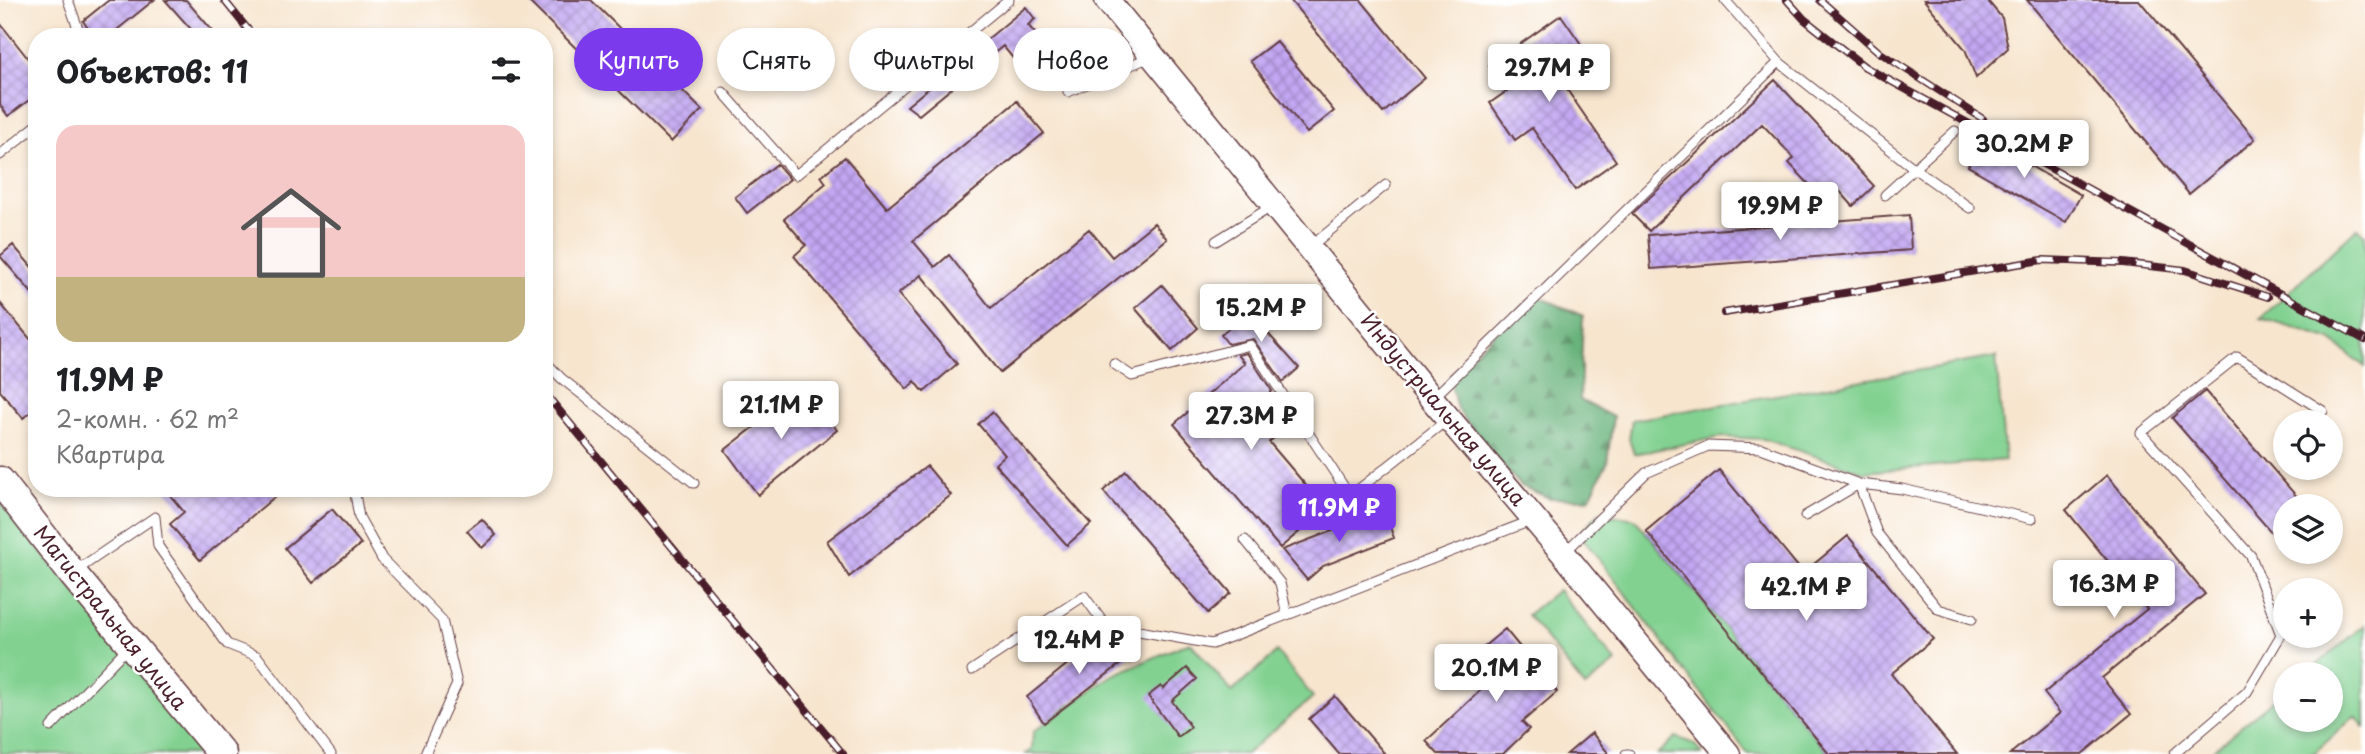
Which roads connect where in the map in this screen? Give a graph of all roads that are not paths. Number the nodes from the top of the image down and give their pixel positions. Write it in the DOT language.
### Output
graph roads {
  1 [pos="68,0"];
  2 [pos="1009,0"];
  3 [pos="1107,0"];
  4 [pos="1726,0"];
  5 [pos="78,28"];
  6 [pos="1152,56"];
  7 [pos="1779,62"];
  8 [pos="723,92"];
  9 [pos="1068,92"];
  10 [pos="1955,131"];
  11 [pos="28,132"];
  12 [pos="0,155"];
  13 [pos="1915,169"];
  14 [pos="1386,185"];
  15 [pos="1885,195"];
  16 [pos="1274,205"];
  17 [pos="1970,208"];
  18 [pos="1216,241"];
  19 [pos="1308,247"];
  20 [pos="1114,364"];
  21 [pos="553,370"];
  22 [pos="1432,399"];
  23 [pos="2321,410"];
  24 [pos="1449,419"];
  25 [pos="0,481"];
  26 [pos="694,483"];
  27 [pos="1859,484"];
  28 [pos="356,497"];
  29 [pos="1805,516"];
  30 [pos="2032,519"];
  31 [pos="1535,520"];
  32 [pos="1245,540"];
  33 [pos="1563,553"];
  34 [pos="72,573"];
  35 [pos="1287,615"];
  36 [pos="1972,619"];
  37 [pos="131,644"];
  38 [pos="972,670"];
  39 [pos="51,727"];
  40 [pos="222,754"];
  41 [pos="331,754"];
  42 [pos="425,754"];
  43 [pos="1728,754"];
  44 [pos="2175,754"];
  1 -- 5 [label="lane"];
  2 -- 8 [label="lane"];
  3 -- 6 [label="main road, Индустриальная улица"];
  4 -- 7 [label="lane"];
  6 -- 9 [label="lane"];
  6 -- 16 [label="main road, Индустриальная улица"];
  7 -- 13 [label="lane"];
  7 -- 22 [label="lane"];
  10 -- 13 [label="lane"];
  11 -- 12 [label="lane"];
  13 -- 15 [label="lane"];
  13 -- 17 [label="lane"];
  14 -- 19 [label="lane"];
  16 -- 18 [label="lane"];
  16 -- 19 [label="main road, Индустриальная улица"];
  19 -- 22 [label="main road, Индустриальная улица"];
  20 -- 24 [label="lane"];
  21 -- 26 [label="lane"];
  22 -- 24 [label="main road, Индустриальная улица"];
  23 -- 44 [label="lane"];
  24 -- 31 [label="main road, Индустриальная улица"];
  25 -- 34 [label="main road, Магистральная улица"];
  27 -- 29 [label="lane"];
  27 -- 30 [label="lane"];
  27 -- 33 [label="lane"];
  27 -- 36 [label="lane"];
  28 -- 42 [label="lane"];
  31 -- 33 [label="main road, Индустриальная улица"];
  31 -- 35 [label="lane"];
  32 -- 35 [label="lane"];
  33 -- 43 [label="main road, Индустриальная улица"];
  34 -- 37 [label="main road, Магистральная улица"];
  34 -- 41 [label="lane"];
  35 -- 38 [label="lane"];
  37 -- 39 [label="lane"];
  37 -- 40 [label="main road, Магистральная улица"];
}
